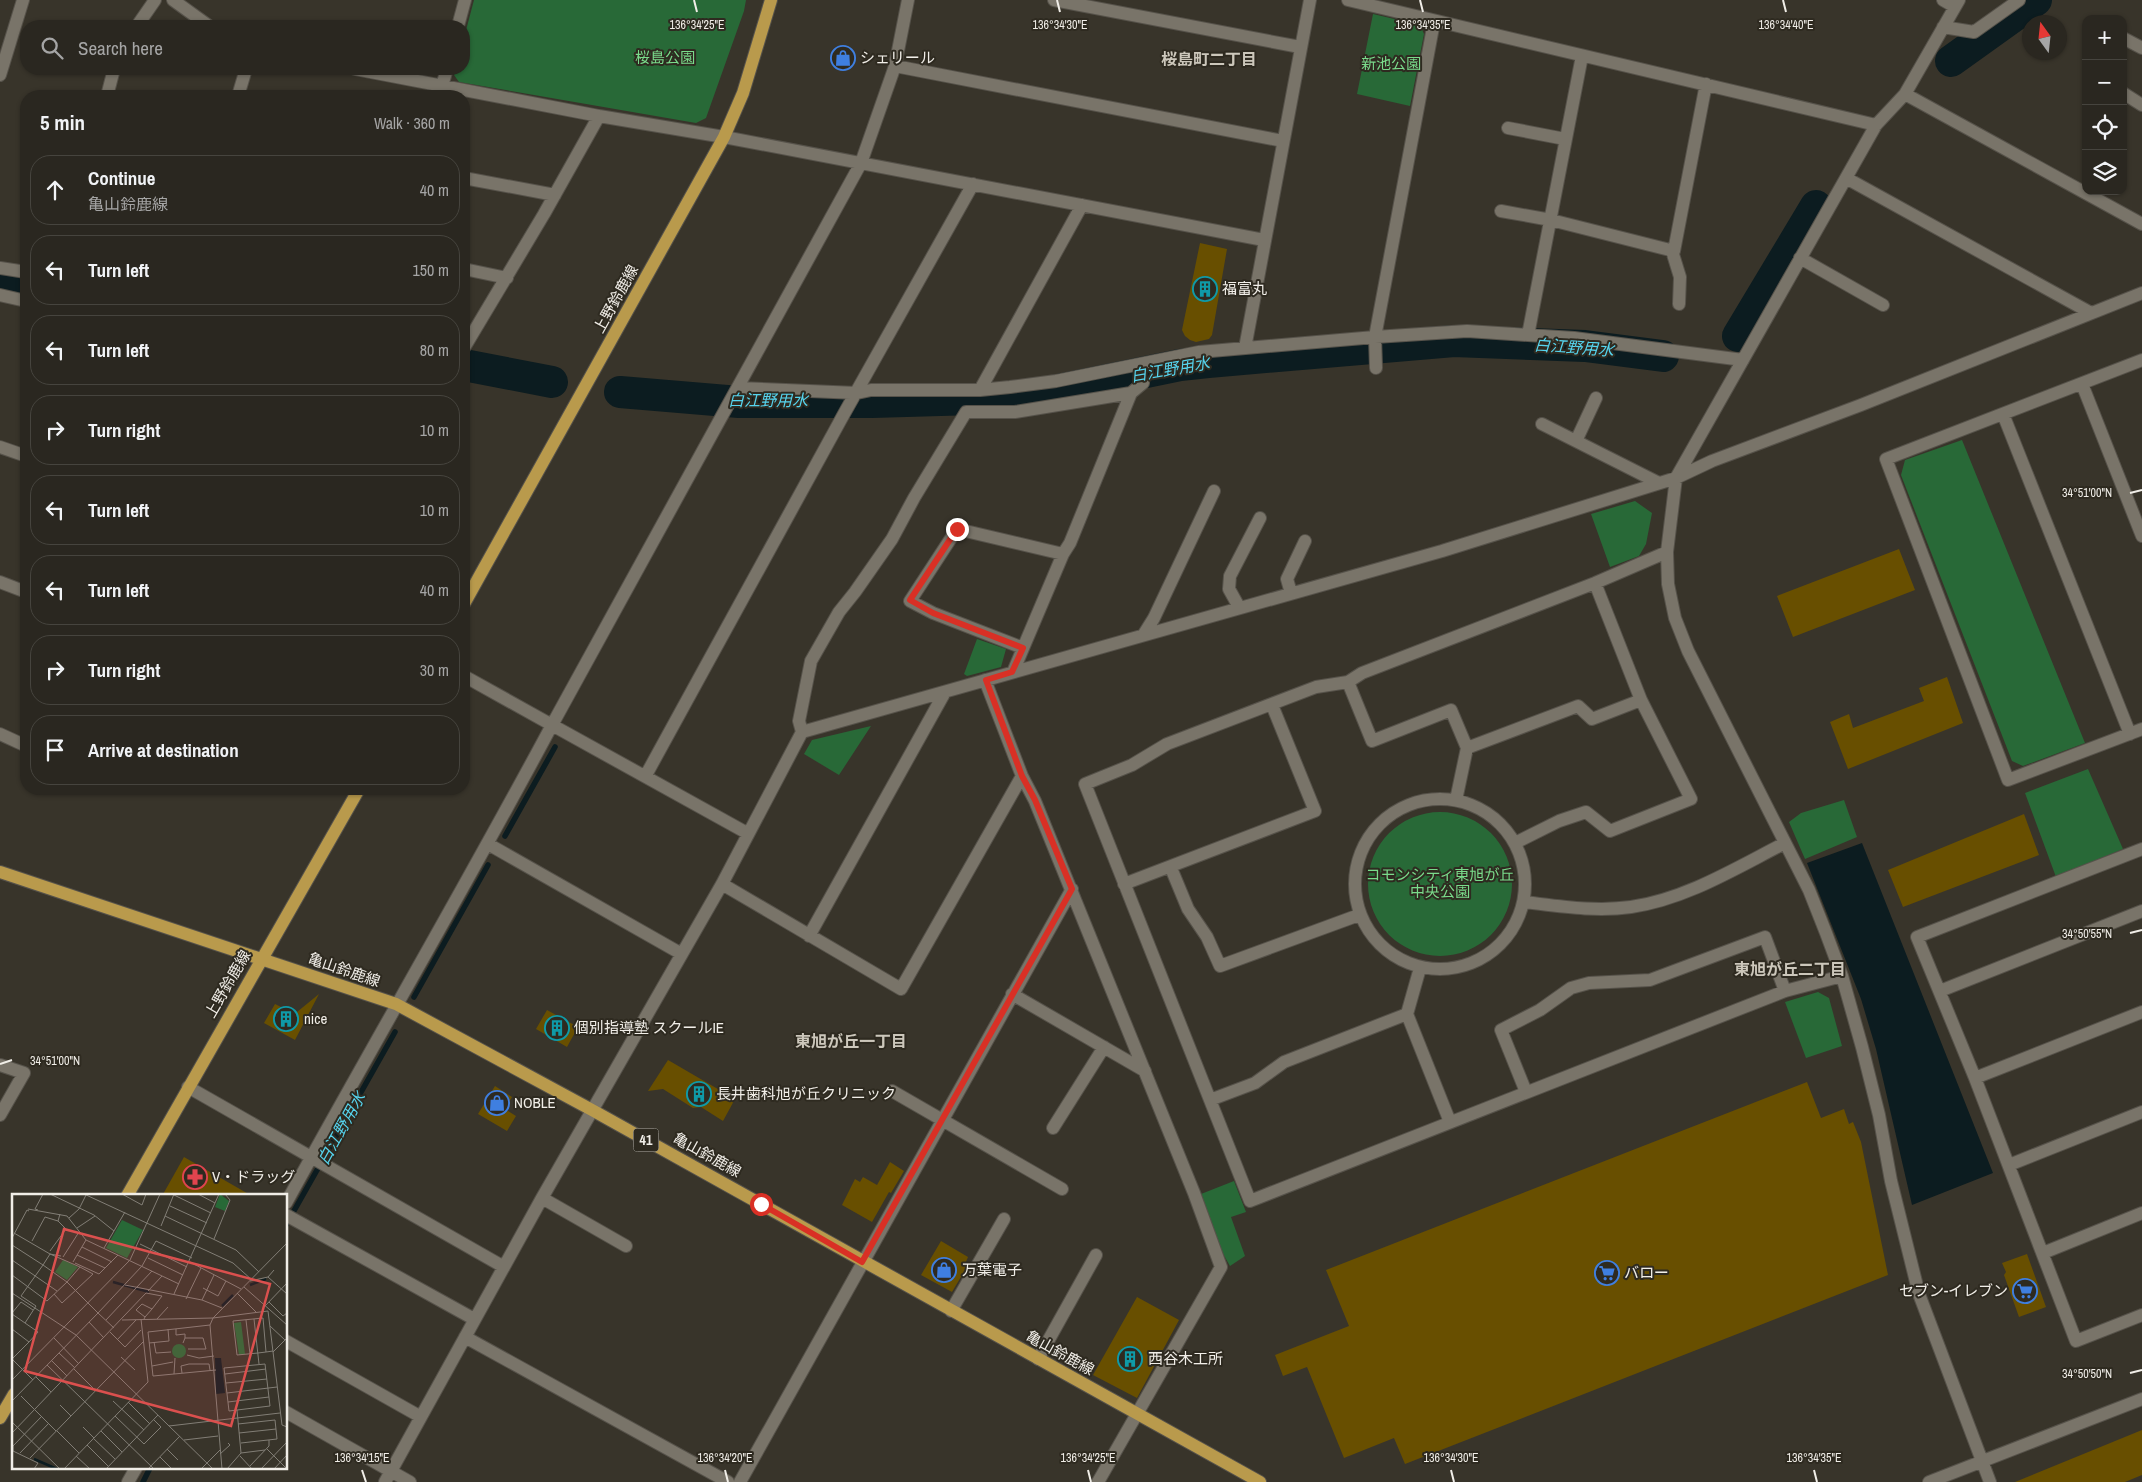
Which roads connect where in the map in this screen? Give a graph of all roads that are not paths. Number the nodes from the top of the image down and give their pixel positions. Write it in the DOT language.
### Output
graph roads {
  1 [pos="23,0"];
  2 [pos="155,0"];
  3 [pos="173,0"];
  4 [pos="465,0"];
  5 [pos="771,0"];
  6 [pos="908,0"];
  7 [pos="1054,0"];
  8 [pos="1310,0"];
  9 [pos="1348,0"];
  10 [pos="1943,0"];
  11 [pos="2019,0"];
  12 [pos="1957,3"];
  13 [pos="141,20"];
  14 [pos="201,20"];
  15 [pos="460,20"];
  16 [pos="1434,22"];
  17 [pos="1943,27"];
  18 [pos="2127,40"];
  19 [pos="1300,47"];
  20 [pos="2142,48"];
  21 [pos="1582,56"];
  22 [pos="895,66"];
  23 [pos="0,75"];
  24 [pos="112,75"];
  25 [pos="244,75"];
  26 [pos="386,75"];
  27 [pos="445,75"];
  28 [pos="1706,84"];
  29 [pos="442,86"];
  30 [pos="109,90"];
  31 [pos="240,90"];
  32 [pos="463,90"];
  33 [pos="470,91"];
  34 [pos="1904,94"];
  35 [pos="2127,96"];
  36 [pos="2142,105"];
  37 [pos="599,116"];
  38 [pos="1876,125"];
  39 [pos="1508,128"];
  40 [pos="724,137"];
  41 [pos="1565,139"];
  42 [pos="1283,141"];
  43 [pos="861,163"];
  44 [pos="1846,178"];
  45 [pos="470,179"];
  46 [pos="973,184"];
  47 [pos="555,195"];
  48 [pos="1082,205"];
  49 [pos="1501,211"];
  50 [pos="1551,220"];
  51 [pos="2142,224"];
  52 [pos="1264,240"];
  53 [pos="1672,251"];
  54 [pos="1800,258"];
  55 [pos="0,268"];
  56 [pos="470,270"];
  57 [pos="20,271"];
  58 [pos="507,278"];
  59 [pos="2142,293"];
  60 [pos="0,294"];
  61 [pos="20,301"];
  62 [pos="1679,304"];
  63 [pos="1884,305"];
  64 [pos="2091,313"];
  65 [pos="1528,336"];
  66 [pos="470,338"];
  67 [pos="1375,339"];
  68 [pos="1245,348"];
  69 [pos="1743,360"];
  70 [pos="2142,360"];
  71 [pos="1376,368"];
  72 [pos="1142,383"];
  73 [pos="2082,384"];
  74 [pos="980,390"];
  75 [pos="737,391"];
  76 [pos="857,393"];
  77 [pos="1131,393"];
  78 [pos="1596,398"];
  79 [pos="2003,414"];
  80 [pos="1542,424"];
  81 [pos="1576,441"];
  82 [pos="0,447"];
  83 [pos="20,454"];
  84 [pos="1676,478"];
  85 [pos="1659,483"];
  86 [pos="1214,491"];
  87 [pos="1260,518"];
  88 [pos="2142,536"];
  89 [pos="1305,541"];
  90 [pos="1667,552"];
  91 [pos="1063,554"];
  92 [pos="0,582"];
  93 [pos="1595,583"];
  94 [pos="20,590"];
  95 [pos="470,593"];
  96 [pos="1291,593"];
  97 [pos="1239,607"];
  98 [pos="1144,634"];
  99 [pos="1023,648"];
  100 [pos="1012,672"];
  101 [pos="470,679"];
  102 [pos="986,680"];
  103 [pos="1348,682"];
  104 [pos="945,692"];
  105 [pos="1641,700"];
  106 [pos="1272,705"];
  107 [pos="552,725"];
  108 [pos="2142,729"];
  109 [pos="802,732"];
  110 [pos="0,734"];
  111 [pos="2130,734"];
  112 [pos="20,743"];
  113 [pos="1467,748"];
  114 [pos="646,775"];
  115 [pos="1022,776"];
  116 [pos="356,795"];
  117 [pos="1456,800"];
  118 [pos="747,833"];
  119 [pos="1514,843"];
  120 [pos="1785,843"];
  121 [pos="488,844"];
  122 [pos="2142,849"];
  123 [pos="1171,868"];
  124 [pos="0,872"];
  125 [pos="722,884"];
  126 [pos="1124,884"];
  127 [pos="1072,889"];
  128 [pos="1524,902"];
  129 [pos="2142,911"];
  130 [pos="1359,915"];
  131 [pos="809,936"];
  132 [pos="680,953"];
  133 [pos="262,959"];
  134 [pos="1420,968"];
  135 [pos="1842,976"];
  136 [pos="1786,991"];
  137 [pos="1940,991"];
  138 [pos="1012,994"];
  139 [pos="396,1004"];
  140 [pos="2142,1012"];
  141 [pos="1407,1014"];
  142 [pos="1104,1047"];
  143 [pos="0,1065"];
  144 [pos="1145,1071"];
  145 [pos="1975,1078"];
  146 [pos="188,1088"];
  147 [pos="892,1091"];
  148 [pos="1526,1092"];
  149 [pos="1210,1100"];
  150 [pos="592,1110"];
  151 [pos="2142,1112"];
  152 [pos="0,1115"];
  153 [pos="942,1120"];
  154 [pos="1450,1122"];
  155 [pos="1053,1128"];
  156 [pos="318,1162"];
  157 [pos="2009,1165"];
  158 [pos="1062,1189"];
  159 [pos="128,1194"];
  160 [pos="542,1198"];
  161 [pos="288,1200"];
  162 [pos="2142,1214"];
  163 [pos="292,1218"];
  164 [pos="1004,1219"];
  165 [pos="626,1246"];
  166 [pos="2043,1253"];
  167 [pos="1096,1255"];
  168 [pos="862,1262"];
  169 [pos="504,1267"];
  170 [pos="951,1311"];
  171 [pos="2142,1315"];
  172 [pos="474,1319"];
  173 [pos="465,1337"];
  174 [pos="288,1342"];
  175 [pos="1038,1359"];
  176 [pos="12,1397"];
  177 [pos="2142,1399"];
  178 [pos="288,1413"];
  179 [pos="1137,1414"];
  180 [pos="421,1417"];
  181 [pos="0,1418"];
  182 [pos="1982,1461"];
  183 [pos="135,1470"];
  184 [pos="388,1477"];
  185 [pos="128,1482"];
  186 [pos="410,1482"];
  187 [pos="728,1482"];
  188 [pos="740,1482"];
  189 [pos="1098,1482"];
  190 [pos="1260,1482"];
  191 [pos="1929,1482"];
  192 [pos="1990,1482"];
  1 -- 23 [label="street"];
  2 -- 13 [label="street"];
  3 -- 14 [label="street"];
  4 -- 15 [label="street"];
  5 -- 40 [label="main road, 上野鈴鹿線"];
  6 -- 22 [label="street"];
  7 -- 19 [label="street"];
  8 -- 19 [label="street"];
  9 -- 16 [label="street"];
  10 -- 12 [label="street"];
  11 -- 17 [label="street"];
  12 -- 17 [label="street"];
  16 -- 21 [label="street"];
  16 -- 67 [label="street"];
  17 -- 34 [label="street"];
  18 -- 20 [label="street"];
  19 -- 42 [label="street"];
  21 -- 28 [label="street"];
  21 -- 41 [label="street"];
  22 -- 42 [label="street"];
  22 -- 43 [label="street"];
  24 -- 30 [label="street"];
  25 -- 31 [label="street"];
  26 -- 29 [label="street"];
  27 -- 29 [label="street"];
  28 -- 38 [label="street"];
  28 -- 53 [label="street"];
  29 -- 32 [label="street"];
  33 -- 37 [label="street"];
  34 -- 38 [label="street"];
  34 -- 51 [label="street"];
  35 -- 36 [label="street"];
  37 -- 40 [label="street"];
  37 -- 47 [label="street"];
  38 -- 44 [label="street"];
  39 -- 41 [label="street"];
  40 -- 43 [label="street"];
  40 -- 95 [label="main road, 上野鈴鹿線"];
  41 -- 50 [label="street"];
  42 -- 52 [label="street"];
  43 -- 46 [label="street"];
  43 -- 75 [label="street"];
  44 -- 54 [label="street"];
  44 -- 64 [label="street"];
  45 -- 47 [label="street"];
  46 -- 48 [label="street"];
  46 -- 76 [label="street"];
  47 -- 58 [label="street"];
  48 -- 52 [label="street"];
  48 -- 74 [label="street"];
  49 -- 50 [label="street"];
  50 -- 53 [label="street"];
  50 -- 65 [label="street"];
  52 -- 68 [label="street"];
  53 -- 62 [label="street"];
  54 -- 63 [label="street"];
  54 -- 69 [label="street"];
  55 -- 57 [label="street"];
  56 -- 58 [label="street"];
  58 -- 66 [label="street"];
  59 -- 64 [label="street"];
  60 -- 61 [label="street"];
  64 -- 84 [label="street"];
  65 -- 67 [label="street"];
  65 -- 69 [label="street"];
  67 -- 68 [label="street"];
  67 -- 71 [label="street"];
  68 -- 74 [label="street"];
  69 -- 84 [label="street"];
  70 -- 73 [label="street"];
  72 -- 77 [label="street"];
  73 -- 79 [label="street"];
  73 -- 88 [label="street"];
  74 -- 76 [label="street"];
  75 -- 76 [label="street"];
  75 -- 107 [label="street"];
  76 -- 114 [label="street"];
  77 -- 91 [label="street"];
  77 -- 109 [label="street"];
  78 -- 81 [label="street"];
  79 -- 111 [label="street"];
  79 -- 111 [label="street"];
  80 -- 81 [label="street"];
  81 -- 85 [label="street"];
  82 -- 83 [label="street"];
  84 -- 85 [label="street"];
  84 -- 90 [label="street"];
  85 -- 96 [label="street"];
  86 -- 98 [label="street"];
  87 -- 97 [label="street"];
  89 -- 96 [label="street"];
  90 -- 93 [label="street"];
  90 -- 120 [label="street"];
  91 -- 99 [label="street"];
  91 -- 99 [label="street"];
  92 -- 94 [label="street"];
  93 -- 103 [label="street"];
  93 -- 105 [label="street"];
  96 -- 97 [label="street"];
  97 -- 98 [label="street"];
  98 -- 100 [label="street"];
  99 -- 100 [label="street"];
  100 -- 102 [label="street"];
  101 -- 107 [label="street"];
  102 -- 104 [label="street"];
  102 -- 115 [label="street"];
  103 -- 106 [label="street"];
  103 -- 113 [label="street"];
  104 -- 109 [label="street"];
  104 -- 131 [label="street"];
  105 -- 113 [label="street"];
  105 -- 119 [label="street"];
  106 -- 123 [label="street"];
  106 -- 126 [label="street"];
  107 -- 114 [label="street"];
  107 -- 121 [label="street"];
  108 -- 111 [label="street"];
  109 -- 118 [label="street"];
  110 -- 112 [label="street"];
  113 -- 117 [label="street"];
  114 -- 118 [label="street"];
  115 -- 127 [label="street"];
  115 -- 131 [label="street"];
  116 -- 133 [label="main road, 上野鈴鹿線"];
  117 -- 119 [label="street"];
  117 -- 130 [label="street"];
  118 -- 125 [label="street"];
  119 -- 128 [label="street"];
  120 -- 128 [label="street"];
  120 -- 135 [label="street"];
  121 -- 132 [label="street"];
  121 -- 139 [label="street"];
  122 -- 137 [label="street"];
  123 -- 126 [label="street"];
  123 -- 130 [label="street"];
  124 -- 133 [label="main road, 亀山鈴鹿線 / 41"];
  125 -- 131 [label="street"];
  125 -- 132 [label="street"];
  126 -- 149 [label="street"];
  127 -- 138 [label="street"];
  127 -- 144 [label="street"];
  128 -- 134 [label="street"];
  129 -- 137 [label="street"];
  130 -- 134 [label="street"];
  132 -- 150 [label="street"];
  133 -- 139 [label="main road, 亀山鈴鹿線 / 41"];
  133 -- 146 [label="main road, 上野鈴鹿線"];
  134 -- 141 [label="street"];
  135 -- 136 [label="street"];
  135 -- 182 [label="street"];
  136 -- 148 [label="street"];
  136 -- 148 [label="street"];
  137 -- 145 [label="street"];
  138 -- 142 [label="street"];
  138 -- 153 [label="street"];
  139 -- 150 [label="main road, 亀山鈴鹿線 / 41"];
  139 -- 156 [label="street"];
  140 -- 145 [label="street"];
  141 -- 149 [label="street"];
  141 -- 154 [label="street"];
  142 -- 144 [label="street"];
  142 -- 155 [label="street"];
  143 -- 152 [label="street"];
  144 -- 179 [label="street"];
  145 -- 157 [label="street"];
  146 -- 156 [label="street"];
  146 -- 159 [label="main road, 上野鈴鹿線"];
  147 -- 153 [label="street"];
  148 -- 154 [label="street"];
  149 -- 154 [label="street"];
  150 -- 160 [label="street"];
  150 -- 168 [label="main road, 亀山鈴鹿線 / 41"];
  151 -- 157 [label="street"];
  153 -- 158 [label="street"];
  153 -- 168 [label="street"];
  156 -- 161 [label="street"];
  156 -- 169 [label="street"];
  157 -- 166 [label="street"];
  160 -- 165 [label="street"];
  160 -- 169 [label="street"];
  162 -- 166 [label="street"];
  163 -- 172 [label="street"];
  164 -- 170 [label="street"];
  166 -- 171 [label="street"];
  167 -- 175 [label="street"];
  168 -- 170 [label="main road, 亀山鈴鹿線 / 41"];
  168 -- 188 [label="street"];
  169 -- 172 [label="street"];
  170 -- 175 [label="main road, 亀山鈴鹿線 / 41"];
  172 -- 173 [label="street"];
  173 -- 180 [label="street"];
  173 -- 187 [label="street"];
  174 -- 180 [label="street"];
  175 -- 179 [label="main road, 亀山鈴鹿線 / 41"];
  176 -- 181 [label="main road"];
  177 -- 182 [label="street"];
  178 -- 184 [label="street"];
  179 -- 189 [label="street"];
  179 -- 190 [label="main road, 亀山鈴鹿線 / 41"];
  180 -- 184 [label="street"];
  182 -- 191 [label="street"];
  182 -- 192 [label="street"];
  183 -- 185 [label="street"];
  184 -- 186 [label="street"];
}
